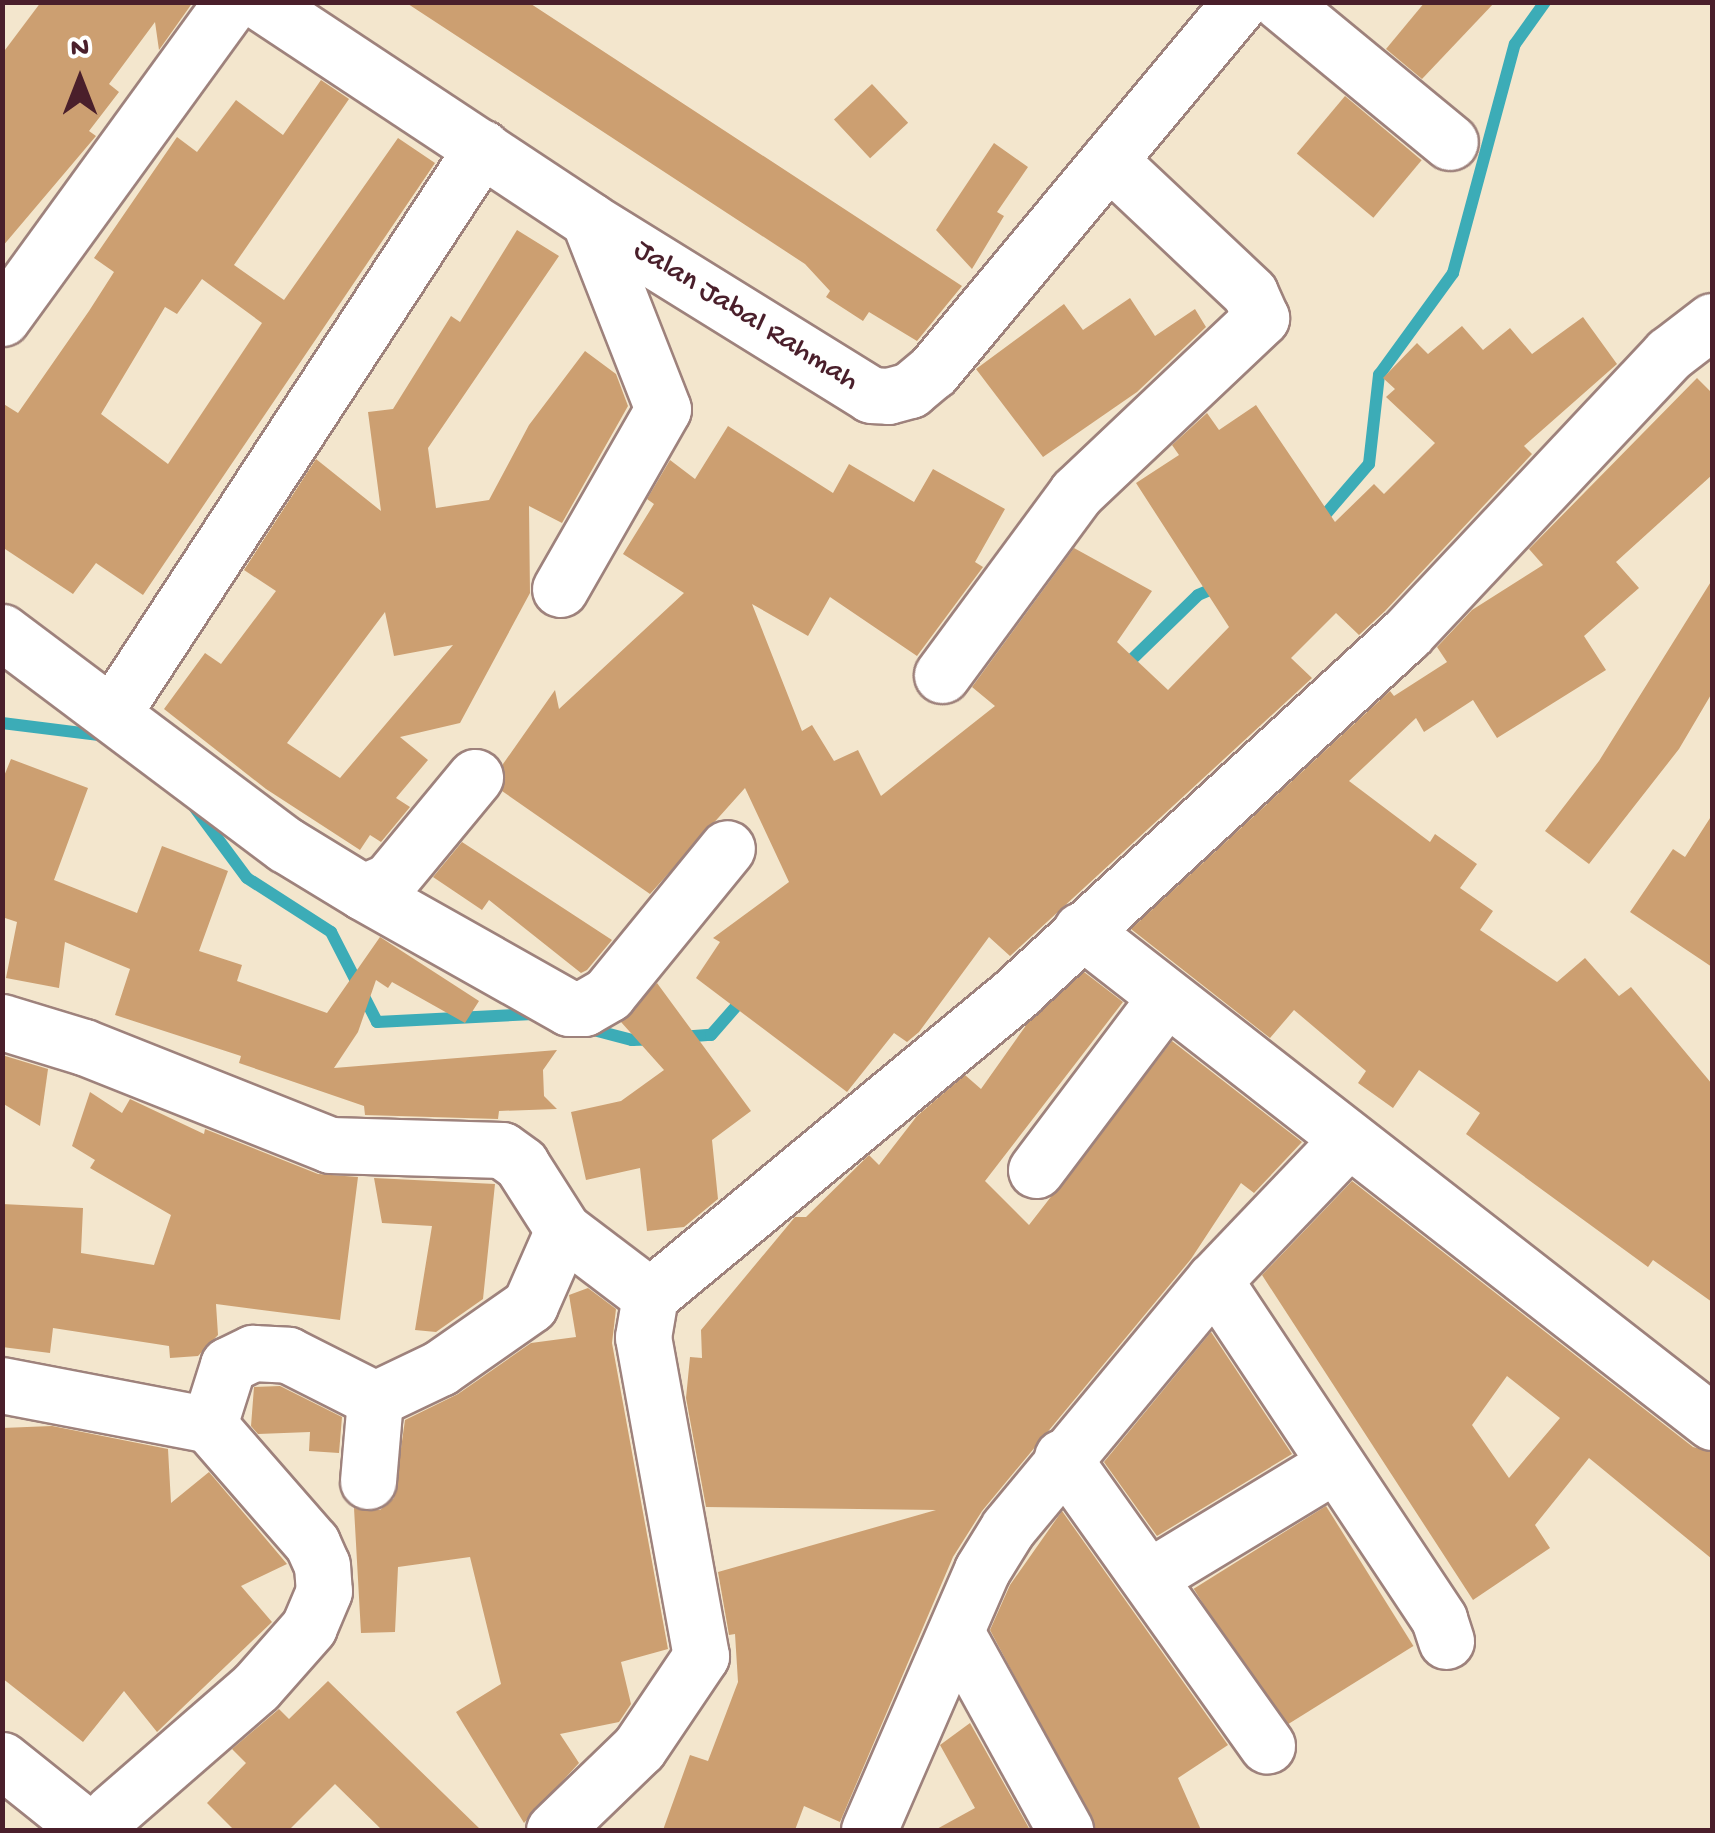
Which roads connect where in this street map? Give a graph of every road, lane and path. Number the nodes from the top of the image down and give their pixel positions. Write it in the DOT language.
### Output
graph roads {
  1 [pos="232,2"];
  2 [pos="260,2"];
  3 [pos="1240,2"];
  4 [pos="1280,2"];
  5 [pos="1450,142"];
  6 [pos="482,148"];
  7 [pos="1109,160"];
  8 [pos="589,220"];
  9 [pos="2,318"];
  10 [pos="1712,321"];
  11 [pos="560,589"];
  12 [pos="2,632"];
  13 [pos="942,675"];
  14 [pos="114,711"];
  15 [pos="475,777"];
  16 [pos="727,848"];
  17 [pos="364,892"];
  18 [pos="1081,930"];
  19 [pos="1164,1000"];
  20 [pos="2,1022"];
  21 [pos="1347,1141"];
  22 [pos="1036,1170"];
  23 [pos="563,1230"];
  24 [pos="1214,1280"];
  25 [pos="650,1296"];
  26 [pos="2,1384"];
  27 [pos="375,1399"];
  28 [pos="1712,1422"];
  29 [pos="210,1425"];
  30 [pos="1062,1457"];
  31 [pos="1332,1466"];
  32 [pos="368,1481"];
  33 [pos="1149,1577"];
  34 [pos="956,1634"];
  35 [pos="1446,1641"];
  36 [pos="1267,1745"];
  37 [pos="2,1760"];
  38 [pos="102,1825"];
  39 [pos="554,1830"];
  40 [pos="868,1830"];
  41 [pos="1066,1830"];
  1 -- 9 [label="street"];
  2 -- 6 [label="street, Jalan Jabal Rahmah"];
  3 -- 7 [label="street, Jalan Jabal Rahmah"];
  4 -- 5 [label="street"];
  6 -- 8 [label="street, Jalan Jabal Rahmah"];
  6 -- 14 [label="street"];
  7 -- 8 [label="street, Jalan Jabal Rahmah"];
  7 -- 13 [label="street"];
  8 -- 11 [label="street"];
  10 -- 18 [label="street"];
  12 -- 14 [label="street"];
  14 -- 17 [label="street"];
  15 -- 17 [label="street"];
  16 -- 17 [label="street"];
  18 -- 19 [label="street"];
  18 -- 25 [label="street"];
  19 -- 21 [label="street"];
  19 -- 22 [label="street"];
  20 -- 23 [label="street"];
  21 -- 24 [label="street"];
  21 -- 28 [label="street"];
  23 -- 25 [label="street"];
  23 -- 27 [label="street"];
  24 -- 30 [label="street"];
  24 -- 31 [label="street"];
  25 -- 39 [label="street"];
  26 -- 29 [label="street"];
  27 -- 29 [label="street"];
  27 -- 32 [label="street"];
  29 -- 38 [label="street"];
  30 -- 33 [label="street"];
  30 -- 34 [label="street"];
  31 -- 33 [label="street"];
  31 -- 35 [label="street"];
  33 -- 36 [label="street"];
  34 -- 40 [label="street"];
  34 -- 41 [label="street"];
  37 -- 38 [label="street"];
}
